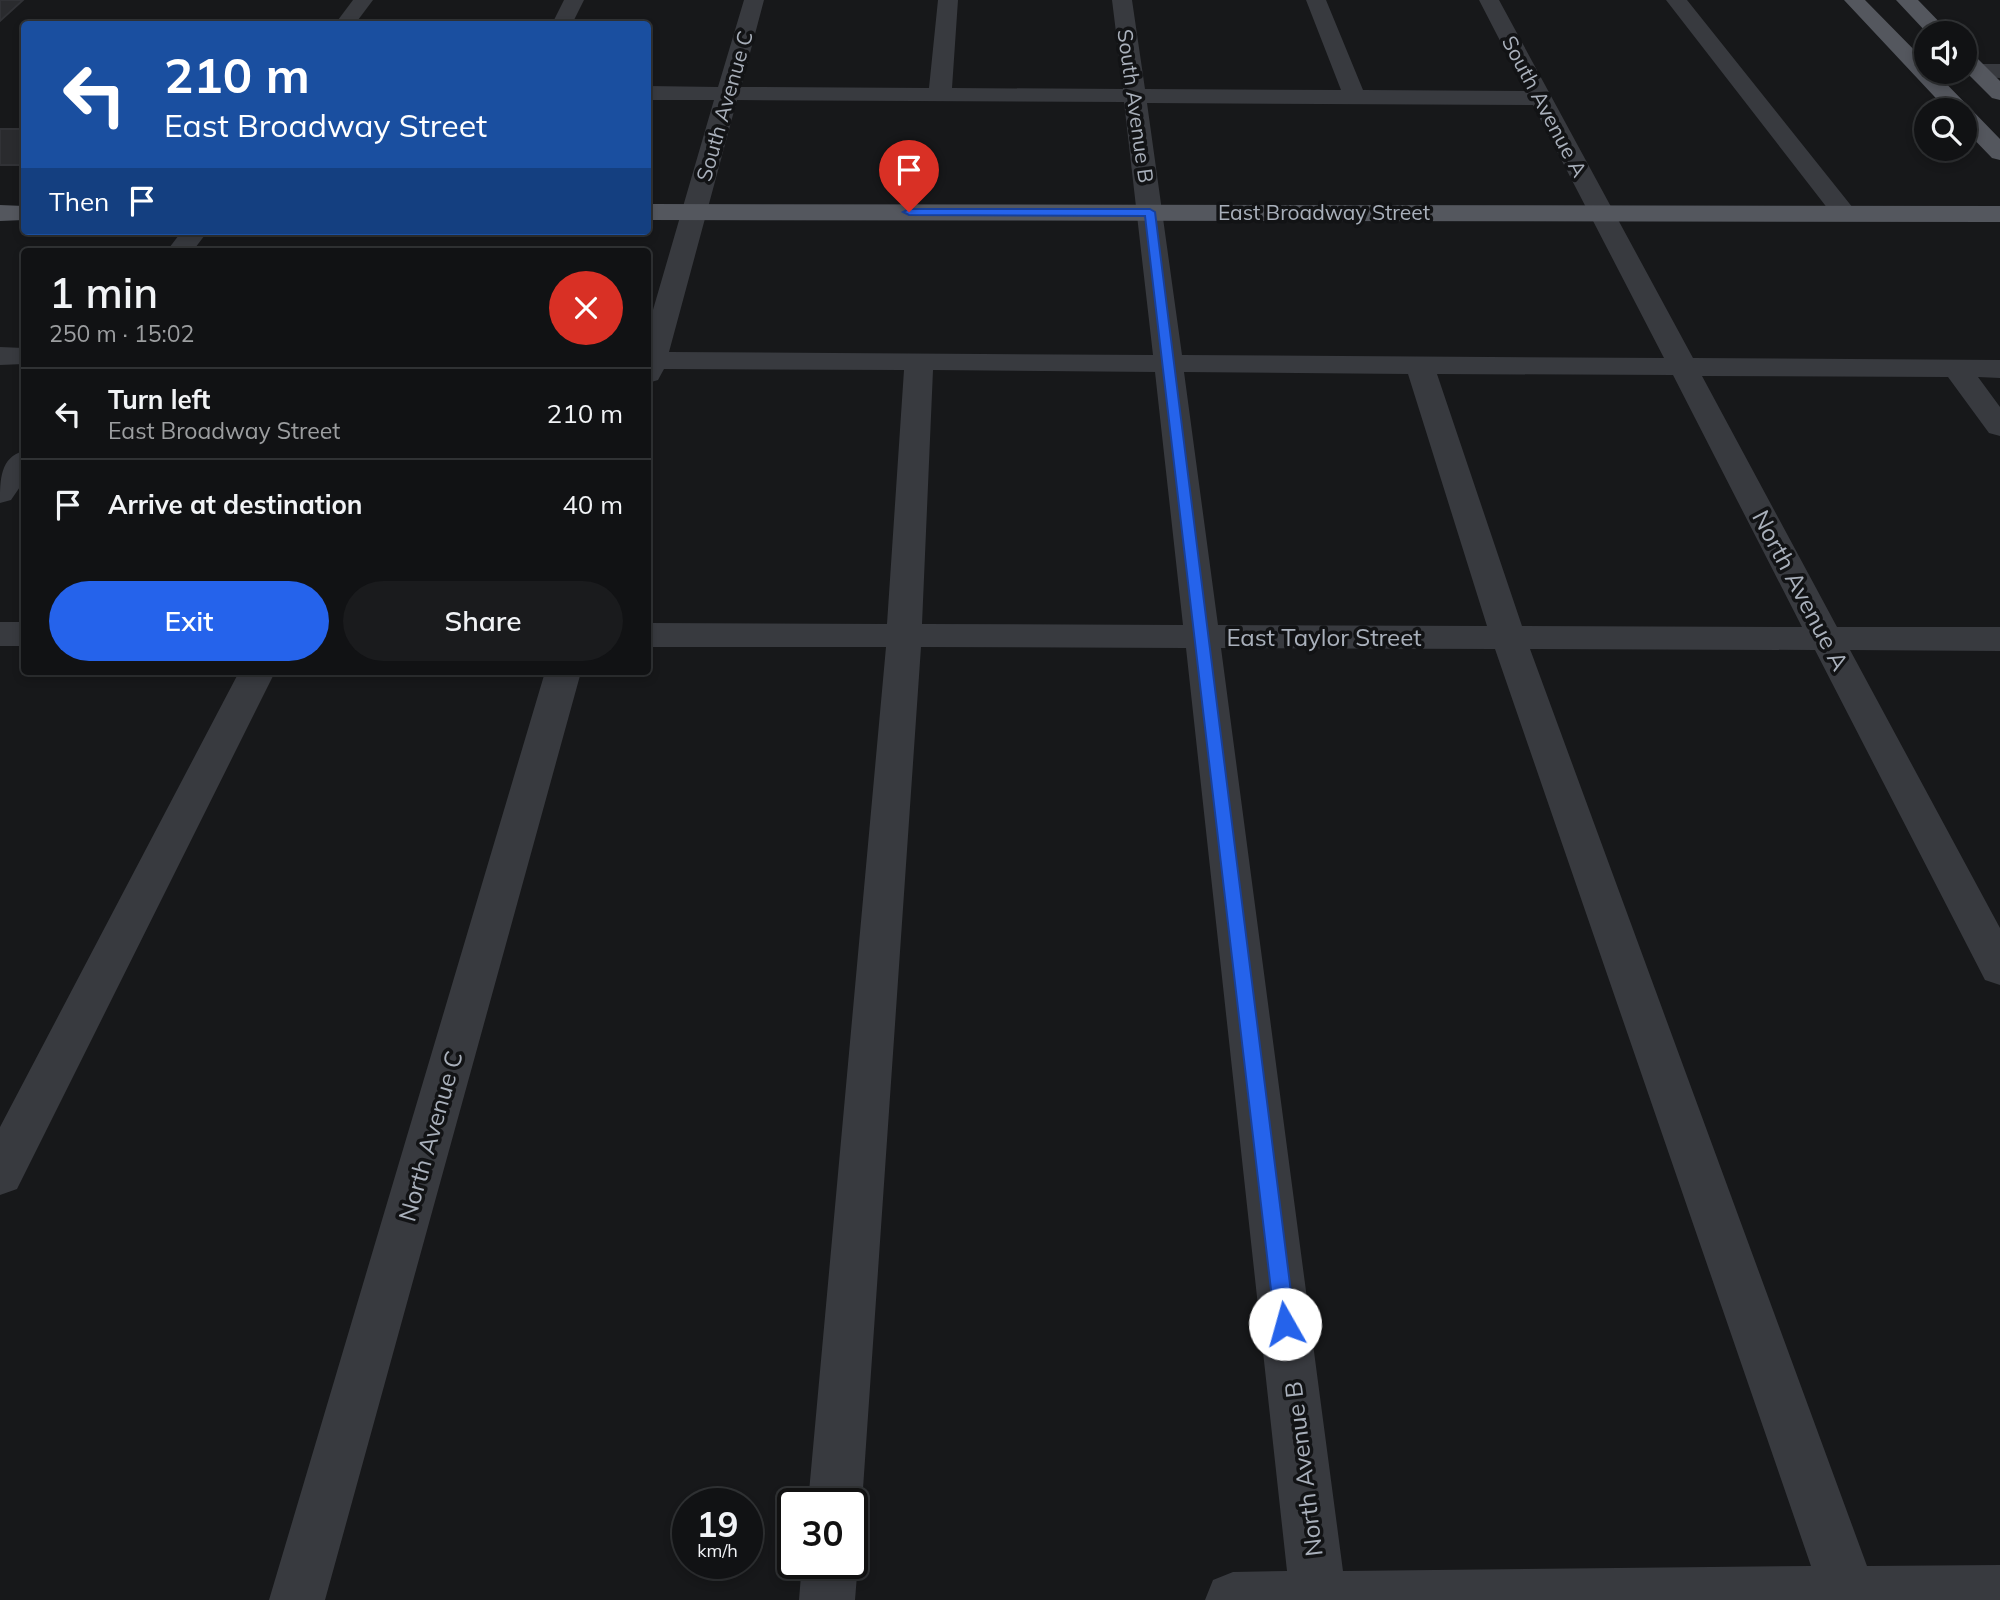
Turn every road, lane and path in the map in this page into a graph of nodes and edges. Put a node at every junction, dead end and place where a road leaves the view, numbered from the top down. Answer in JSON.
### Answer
{"nodes":[{"id":1,"x":363,"y":0,"type":"edge"},
{"id":2,"x":573,"y":0,"type":"edge"},
{"id":3,"x":754,"y":0,"type":"edge"},
{"id":4,"x":948,"y":0,"type":"edge"},
{"id":5,"x":1122,"y":0,"type":"edge"},
{"id":6,"x":1316,"y":0,"type":"edge"},
{"id":7,"x":1489,"y":0,"type":"edge"},
{"id":8,"x":1676,"y":0,"type":"edge"},
{"id":9,"x":1854,"y":0,"type":"edge"},
{"id":10,"x":1906,"y":0,"type":"edge"},
{"id":11,"x":347,"y":21,"type":"edge"},
{"id":12,"x":563,"y":21,"type":"edge"},
{"id":13,"x":1927,"y":21,"type":"edge"},
{"id":14,"x":1977,"y":66,"type":"edge"},
{"id":15,"x":1977,"y":71,"type":"edge"},
{"id":16,"x":2000,"y":71,"type":"edge"},
{"id":17,"x":651,"y":93,"type":"edge"},
{"id":18,"x":727,"y":93,"type":"junction"},
{"id":19,"x":2000,"y":93,"type":"edge"},
{"id":20,"x":940,"y":95,"type":"junction"},
{"id":21,"x":1135,"y":96,"type":"junction"},
{"id":22,"x":1354,"y":98,"type":"junction"},
{"id":23,"x":1540,"y":98,"type":"junction"},
{"id":24,"x":1948,"y":98,"type":"edge"},
{"id":25,"x":1977,"y":129,"type":"edge"},
{"id":26,"x":2000,"y":153,"type":"edge"},
{"id":27,"x":651,"y":212,"type":"edge"},
{"id":28,"x":694,"y":212,"type":"junction"},
{"id":29,"x":1150,"y":212,"type":"junction"},
{"id":30,"x":1600,"y":212,"type":"junction"},
{"id":31,"x":21,"y":213,"type":"edge"},
{"id":32,"x":1844,"y":213,"type":"junction"},
{"id":33,"x":0,"y":214,"type":"edge"},
{"id":34,"x":2000,"y":214,"type":"edge"},
{"id":35,"x":0,"y":356,"type":"edge"},
{"id":36,"x":21,"y":356,"type":"edge"},
{"id":37,"x":651,"y":358,"type":"edge"},
{"id":38,"x":919,"y":361,"type":"junction"},
{"id":39,"x":1168,"y":361,"type":"junction"},
{"id":40,"x":651,"y":365,"type":"edge"},
{"id":41,"x":1420,"y":366,"type":"junction"},
{"id":42,"x":1683,"y":367,"type":"junction"},
{"id":43,"x":1956,"y":368,"type":"junction"},
{"id":44,"x":2000,"y":369,"type":"edge"},
{"id":45,"x":2000,"y":427,"type":"edge"},
{"id":46,"x":21,"y":464,"type":"edge"},
{"id":47,"x":0,"y":493,"type":"edge"},
{"id":48,"x":0,"y":634,"type":"edge"},
{"id":49,"x":21,"y":634,"type":"edge"},
{"id":50,"x":651,"y":635,"type":"edge"},
{"id":51,"x":904,"y":636,"type":"junction"},
{"id":52,"x":1201,"y":637,"type":"junction"},
{"id":53,"x":1508,"y":637,"type":"junction"},
{"id":54,"x":1827,"y":638,"type":"junction"},
{"id":55,"x":2000,"y":639,"type":"edge"},
{"id":56,"x":255,"y":675,"type":"edge"},
{"id":57,"x":562,"y":675,"type":"edge"},
{"id":58,"x":2000,"y":968,"type":"edge"},
{"id":59,"x":0,"y":1174,"type":"edge"},
{"id":60,"x":836,"y":1488,"type":"edge"},
{"id":61,"x":829,"y":1579,"type":"edge"},
{"id":62,"x":2000,"y":1593,"type":"edge"},
{"id":63,"x":1850,"y":1597,"type":"edge"},
{"id":64,"x":297,"y":1600,"type":"edge"},
{"id":65,"x":827,"y":1600,"type":"edge"},
{"id":66,"x":1233,"y":1600,"type":"edge"},
{"id":67,"x":1319,"y":1600,"type":"edge"}],
"edges":[{"from":1,"to":11,"type":"street"},
{"from":2,"to":12,"type":"street"},
{"from":3,"to":18,"type":"street","name":"South Avenue C"},
{"from":4,"to":20,"type":"street"},
{"from":5,"to":21,"type":"street","name":"South Avenue B"},
{"from":6,"to":22,"type":"street"},
{"from":7,"to":23,"type":"street","name":"South Avenue A"},
{"from":8,"to":32,"type":"street"},
{"from":9,"to":24,"type":"main road"},
{"from":10,"to":13,"type":"main road"},
{"from":14,"to":16,"type":"street"},
{"from":15,"to":19,"type":"main road"},
{"from":17,"to":18,"type":"street"},
{"from":18,"to":20,"type":"street"},
{"from":18,"to":28,"type":"street","name":"South Avenue C"},
{"from":20,"to":21,"type":"street"},
{"from":21,"to":22,"type":"street"},
{"from":21,"to":29,"type":"street","name":"South Avenue B"},
{"from":22,"to":23,"type":"street"},
{"from":23,"to":30,"type":"street","name":"South Avenue A"},
{"from":25,"to":26,"type":"main road"},
{"from":27,"to":28,"type":"main road","name":"East Broadway Street"},
{"from":28,"to":29,"type":"main road","name":"East Broadway Street"},
{"from":28,"to":37,"type":"street"},
{"from":29,"to":30,"type":"main road","name":"East Broadway Street"},
{"from":29,"to":39,"type":"street","name":"North Avenue B"},
{"from":30,"to":32,"type":"main road","name":"East Broadway Street"},
{"from":30,"to":42,"type":"street","name":"North Avenue A"},
{"from":31,"to":33,"type":"main road"},
{"from":32,"to":34,"type":"main road","name":"East Broadway Street"},
{"from":35,"to":36,"type":"street"},
{"from":38,"to":39,"type":"street"},
{"from":38,"to":40,"type":"street"},
{"from":38,"to":51,"type":"street"},
{"from":39,"to":41,"type":"street"},
{"from":39,"to":52,"type":"street","name":"North Avenue B"},
{"from":41,"to":42,"type":"street"},
{"from":41,"to":53,"type":"street"},
{"from":42,"to":43,"type":"street"},
{"from":42,"to":54,"type":"street","name":"North Avenue A"},
{"from":43,"to":44,"type":"street"},
{"from":43,"to":45,"type":"street"},
{"from":46,"to":47,"type":"street"},
{"from":48,"to":49,"type":"street"},
{"from":50,"to":51,"type":"street","name":"East Taylor Street"},
{"from":51,"to":52,"type":"street","name":"East Taylor Street"},
{"from":51,"to":60,"type":"street"},
{"from":52,"to":53,"type":"street","name":"East Taylor Street"},
{"from":52,"to":67,"type":"street","name":"North Avenue B"},
{"from":53,"to":54,"type":"street","name":"East Taylor Street"},
{"from":53,"to":63,"type":"street"},
{"from":54,"to":55,"type":"street","name":"East Taylor Street"},
{"from":54,"to":58,"type":"street","name":"North Avenue A"},
{"from":56,"to":59,"type":"street"},
{"from":57,"to":64,"type":"street","name":"North Avenue C"},
{"from":61,"to":65,"type":"street"},
{"from":62,"to":63,"type":"street"},
{"from":63,"to":67,"type":"street"},
{"from":66,"to":67,"type":"street"}]}
